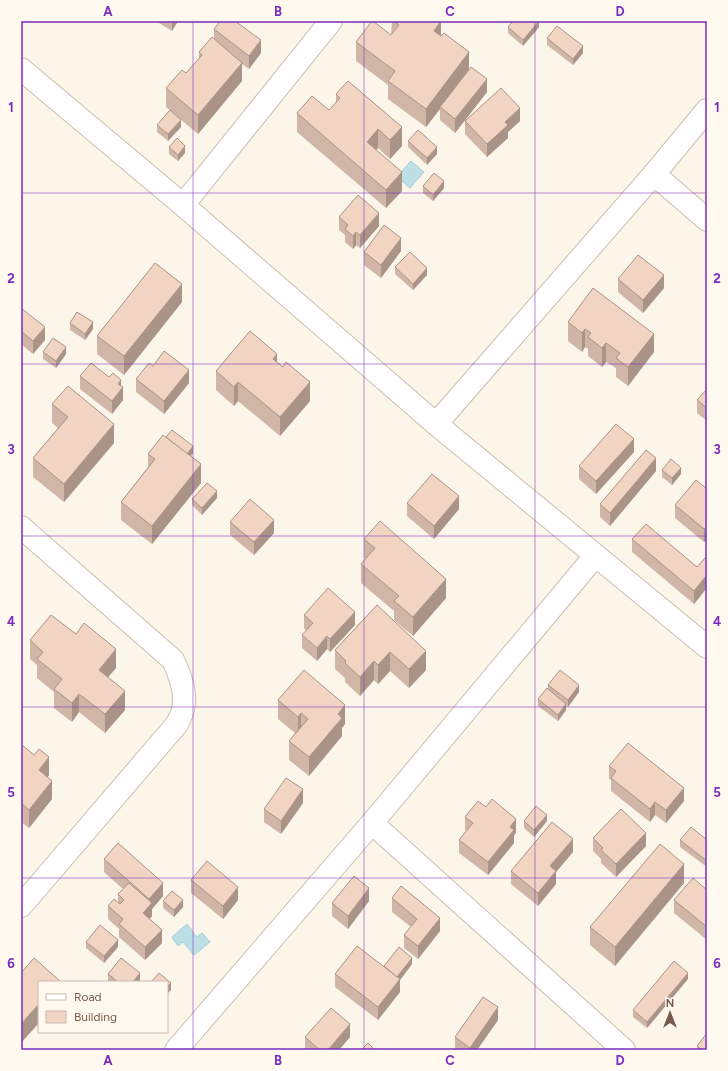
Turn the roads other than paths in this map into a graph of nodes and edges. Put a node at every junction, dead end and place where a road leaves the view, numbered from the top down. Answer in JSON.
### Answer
{"nodes":[{"id":1,"x":332,"y":21,"type":"edge"},
{"id":2,"x":21,"y":69,"type":"edge"},
{"id":3,"x":707,"y":110,"type":"edge"},
{"id":4,"x":654,"y":174,"type":"junction"},
{"id":5,"x":183,"y":205,"type":"junction"},
{"id":6,"x":707,"y":220,"type":"edge"},
{"id":7,"x":436,"y":424,"type":"junction"},
{"id":8,"x":21,"y":527,"type":"edge"},
{"id":9,"x":595,"y":556,"type":"junction"},
{"id":10,"x":703,"y":637,"type":"edge"},
{"id":11,"x":372,"y":823,"type":"junction"},
{"id":12,"x":21,"y":906,"type":"edge"},
{"id":13,"x":176,"y":1050,"type":"edge"},
{"id":14,"x":624,"y":1050,"type":"edge"}],
"edges":[{"from":1,"to":5,"type":"street"},
{"from":2,"to":5,"type":"street"},
{"from":3,"to":4,"type":"street"},
{"from":4,"to":6,"type":"street"},
{"from":4,"to":7,"type":"street"},
{"from":5,"to":7,"type":"street"},
{"from":7,"to":9,"type":"street"},
{"from":8,"to":12,"type":"street"},
{"from":9,"to":10,"type":"street"},
{"from":9,"to":11,"type":"street"},
{"from":11,"to":13,"type":"street"},
{"from":11,"to":14,"type":"street"}]}
